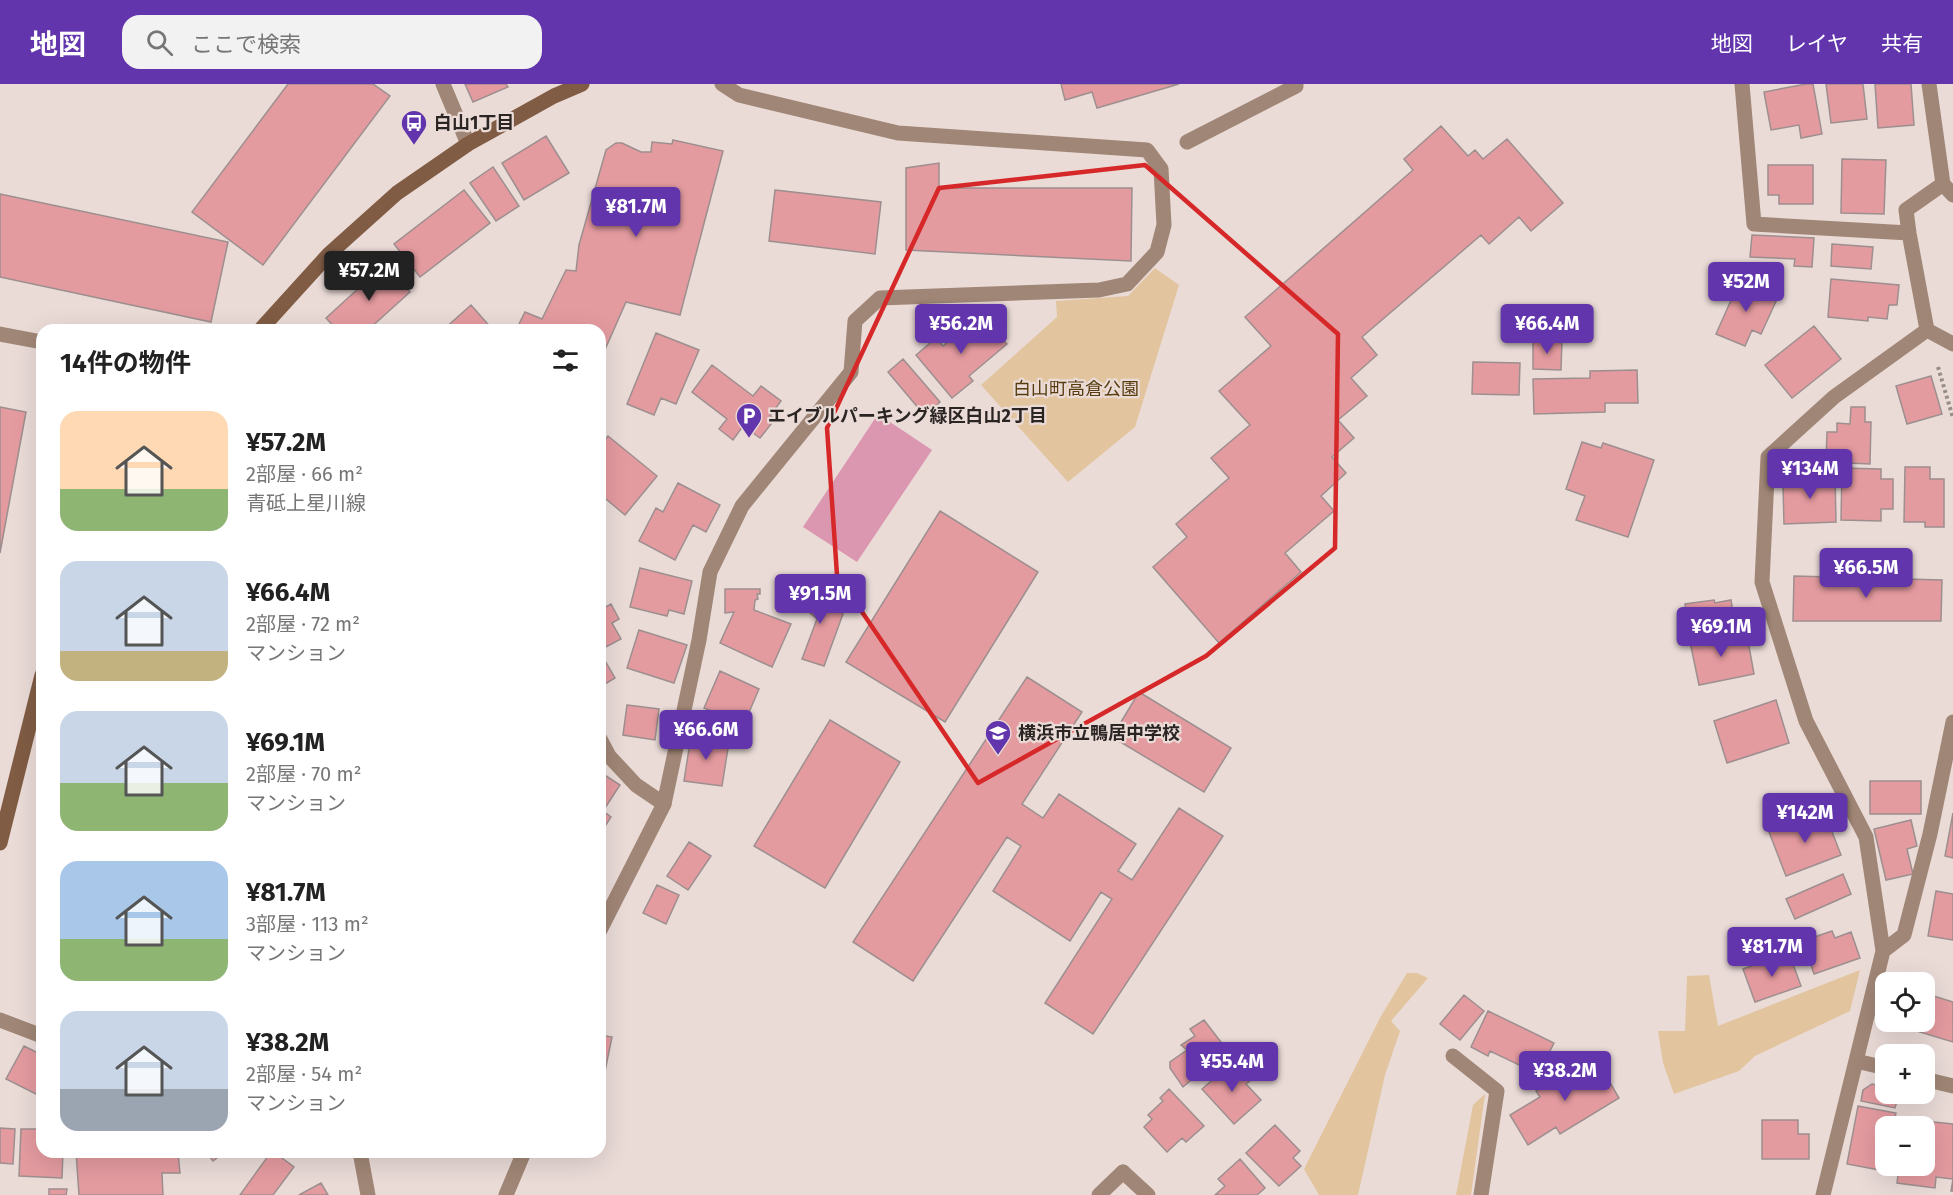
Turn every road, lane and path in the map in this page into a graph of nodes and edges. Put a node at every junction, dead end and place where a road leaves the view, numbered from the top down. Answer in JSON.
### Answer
{"nodes":[{"id":1,"x":443,"y":84,"type":"edge"},
{"id":2,"x":582,"y":84,"type":"edge"},
{"id":3,"x":722,"y":84,"type":"edge"},
{"id":4,"x":1296,"y":84,"type":"edge"},
{"id":5,"x":1742,"y":84,"type":"edge"},
{"id":6,"x":1929,"y":84,"type":"edge"},
{"id":7,"x":1187,"y":142,"type":"dead end"},
{"id":8,"x":468,"y":144,"type":"junction"},
{"id":9,"x":1948,"y":189,"type":"edge"},
{"id":10,"x":1909,"y":233,"type":"junction"},
{"id":11,"x":265,"y":324,"type":"edge"},
{"id":12,"x":1927,"y":330,"type":"junction"},
{"id":13,"x":0,"y":334,"type":"edge"},
{"id":14,"x":36,"y":341,"type":"edge"},
{"id":15,"x":1953,"y":344,"type":"edge"},
{"id":16,"x":1953,"y":418,"type":"edge"},
{"id":17,"x":36,"y":699,"type":"edge"},
{"id":18,"x":1953,"y":722,"type":"edge"},
{"id":19,"x":606,"y":750,"type":"edge"},
{"id":20,"x":664,"y":804,"type":"junction"},
{"id":21,"x":0,"y":843,"type":"edge"},
{"id":22,"x":606,"y":915,"type":"edge"},
{"id":23,"x":1883,"y":951,"type":"junction"},
{"id":24,"x":0,"y":1020,"type":"edge"},
{"id":25,"x":36,"y":1033,"type":"edge"},
{"id":26,"x":1453,"y":1056,"type":"dead end"},
{"id":27,"x":1856,"y":1060,"type":"junction"},
{"id":28,"x":1875,"y":1065,"type":"edge"},
{"id":29,"x":1935,"y":1081,"type":"edge"},
{"id":30,"x":1953,"y":1086,"type":"edge"},
{"id":31,"x":361,"y":1158,"type":"edge"},
{"id":32,"x":521,"y":1158,"type":"edge"},
{"id":33,"x":368,"y":1195,"type":"edge"},
{"id":34,"x":506,"y":1195,"type":"edge"},
{"id":35,"x":1099,"y":1195,"type":"edge"},
{"id":36,"x":1148,"y":1195,"type":"edge"},
{"id":37,"x":1481,"y":1195,"type":"edge"},
{"id":38,"x":1823,"y":1195,"type":"edge"}],
"edges":[{"from":1,"to":8,"type":"street"},
{"from":2,"to":8,"type":"main road"},
{"from":3,"to":20,"type":"street"},
{"from":4,"to":7,"type":"street"},
{"from":5,"to":10,"type":"street"},
{"from":6,"to":9,"type":"street"},
{"from":8,"to":11,"type":"main road"},
{"from":9,"to":10,"type":"street"},
{"from":10,"to":12,"type":"street"},
{"from":12,"to":15,"type":"street"},
{"from":12,"to":16,"type":"path"},
{"from":12,"to":23,"type":"street"},
{"from":13,"to":14,"type":"street"},
{"from":17,"to":21,"type":"main road"},
{"from":18,"to":23,"type":"street"},
{"from":19,"to":20,"type":"street"},
{"from":20,"to":22,"type":"street"},
{"from":23,"to":27,"type":"street"},
{"from":24,"to":25,"type":"street"},
{"from":26,"to":37,"type":"street"},
{"from":27,"to":28,"type":"street"},
{"from":27,"to":38,"type":"street"},
{"from":29,"to":30,"type":"street"},
{"from":31,"to":33,"type":"street"},
{"from":32,"to":34,"type":"street"},
{"from":35,"to":36,"type":"street"}]}
